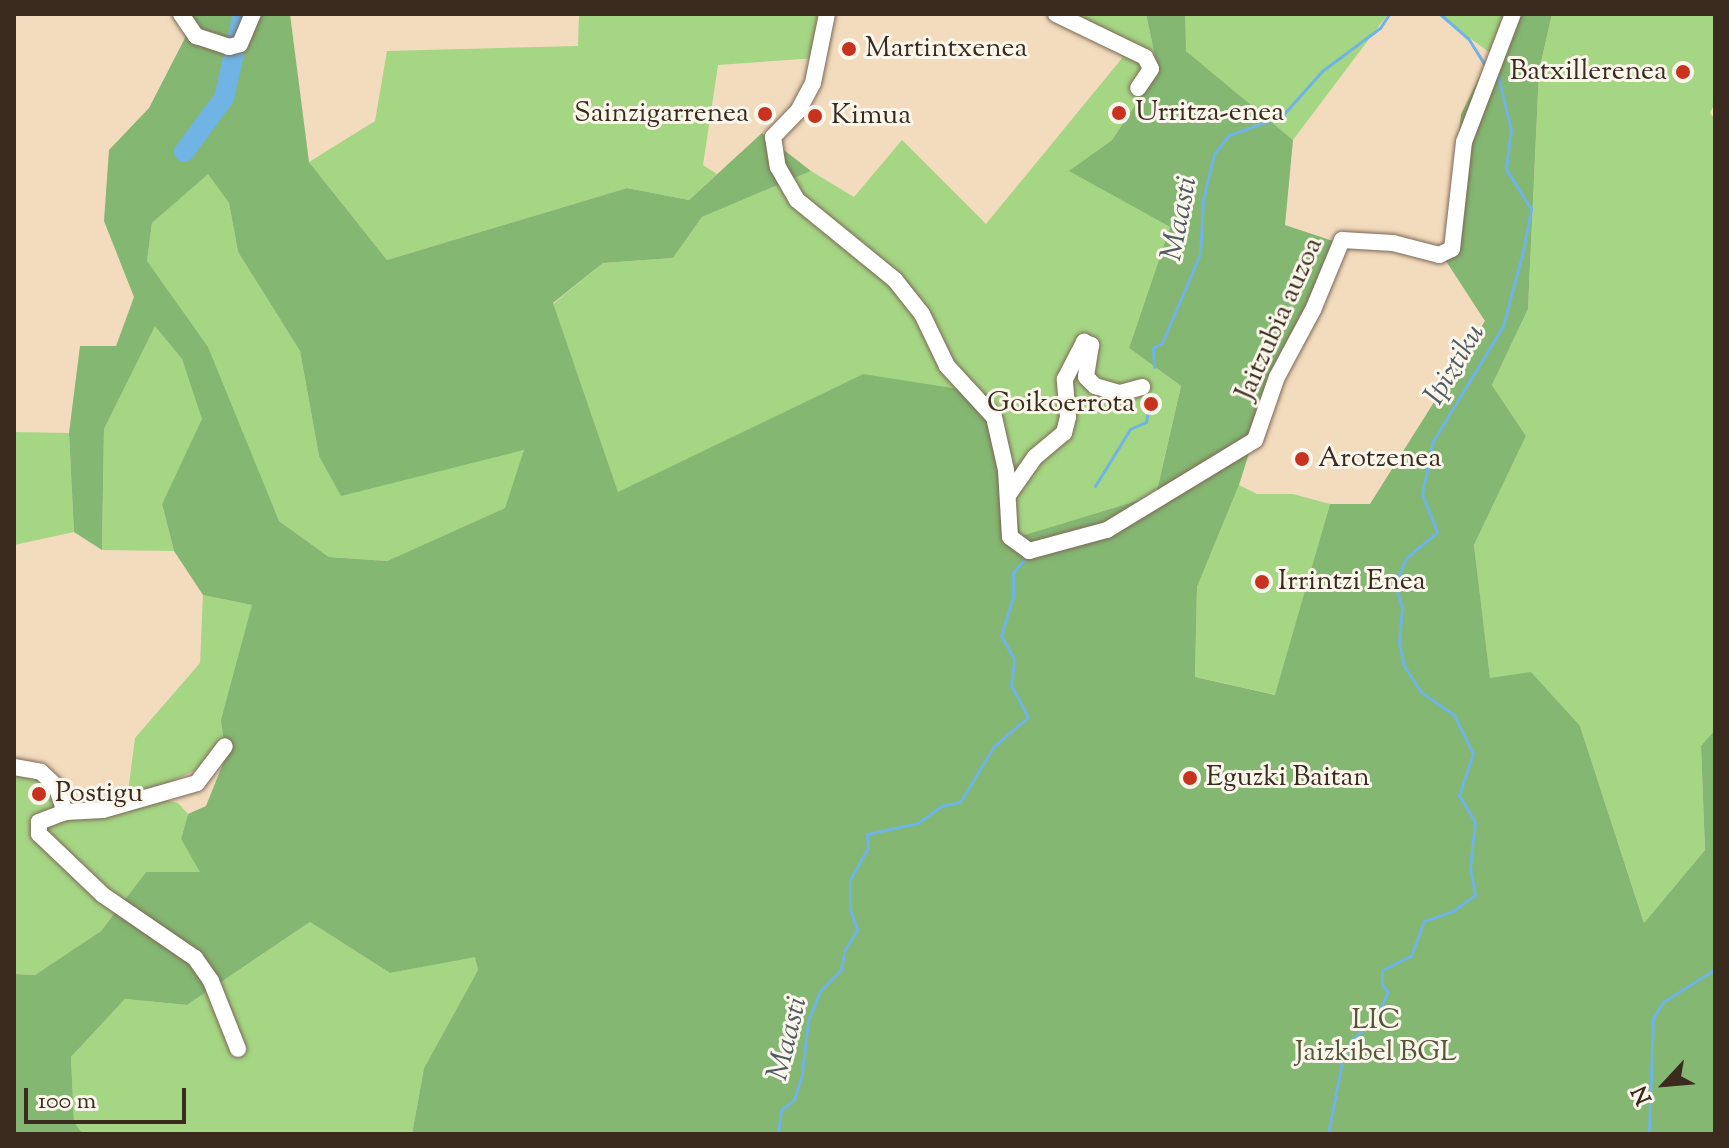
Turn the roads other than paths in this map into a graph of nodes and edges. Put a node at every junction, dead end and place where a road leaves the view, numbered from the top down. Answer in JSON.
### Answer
{"nodes":[{"id":1,"x":181,"y":14,"type":"edge"},
{"id":2,"x":253,"y":14,"type":"edge"},
{"id":3,"x":827,"y":14,"type":"edge"},
{"id":4,"x":1056,"y":14,"type":"edge"},
{"id":5,"x":1513,"y":14,"type":"edge"},
{"id":6,"x":1138,"y":88,"type":"dead end"},
{"id":7,"x":1142,"y":387,"type":"dead end"},
{"id":8,"x":1009,"y":494,"type":"junction"},
{"id":9,"x":225,"y":746,"type":"dead end"},
{"id":10,"x":14,"y":767,"type":"edge"},
{"id":11,"x":65,"y":812,"type":"junction"},
{"id":12,"x":238,"y":1049,"type":"dead end"}],
"edges":[{"from":1,"to":2,"type":"street"},
{"from":3,"to":8,"type":"street"},
{"from":4,"to":6,"type":"street"},
{"from":5,"to":8,"type":"street","name":"Jaitzubia auzoa"},
{"from":7,"to":8,"type":"street"},
{"from":9,"to":11,"type":"street"},
{"from":10,"to":11,"type":"street"},
{"from":11,"to":12,"type":"street"}]}
